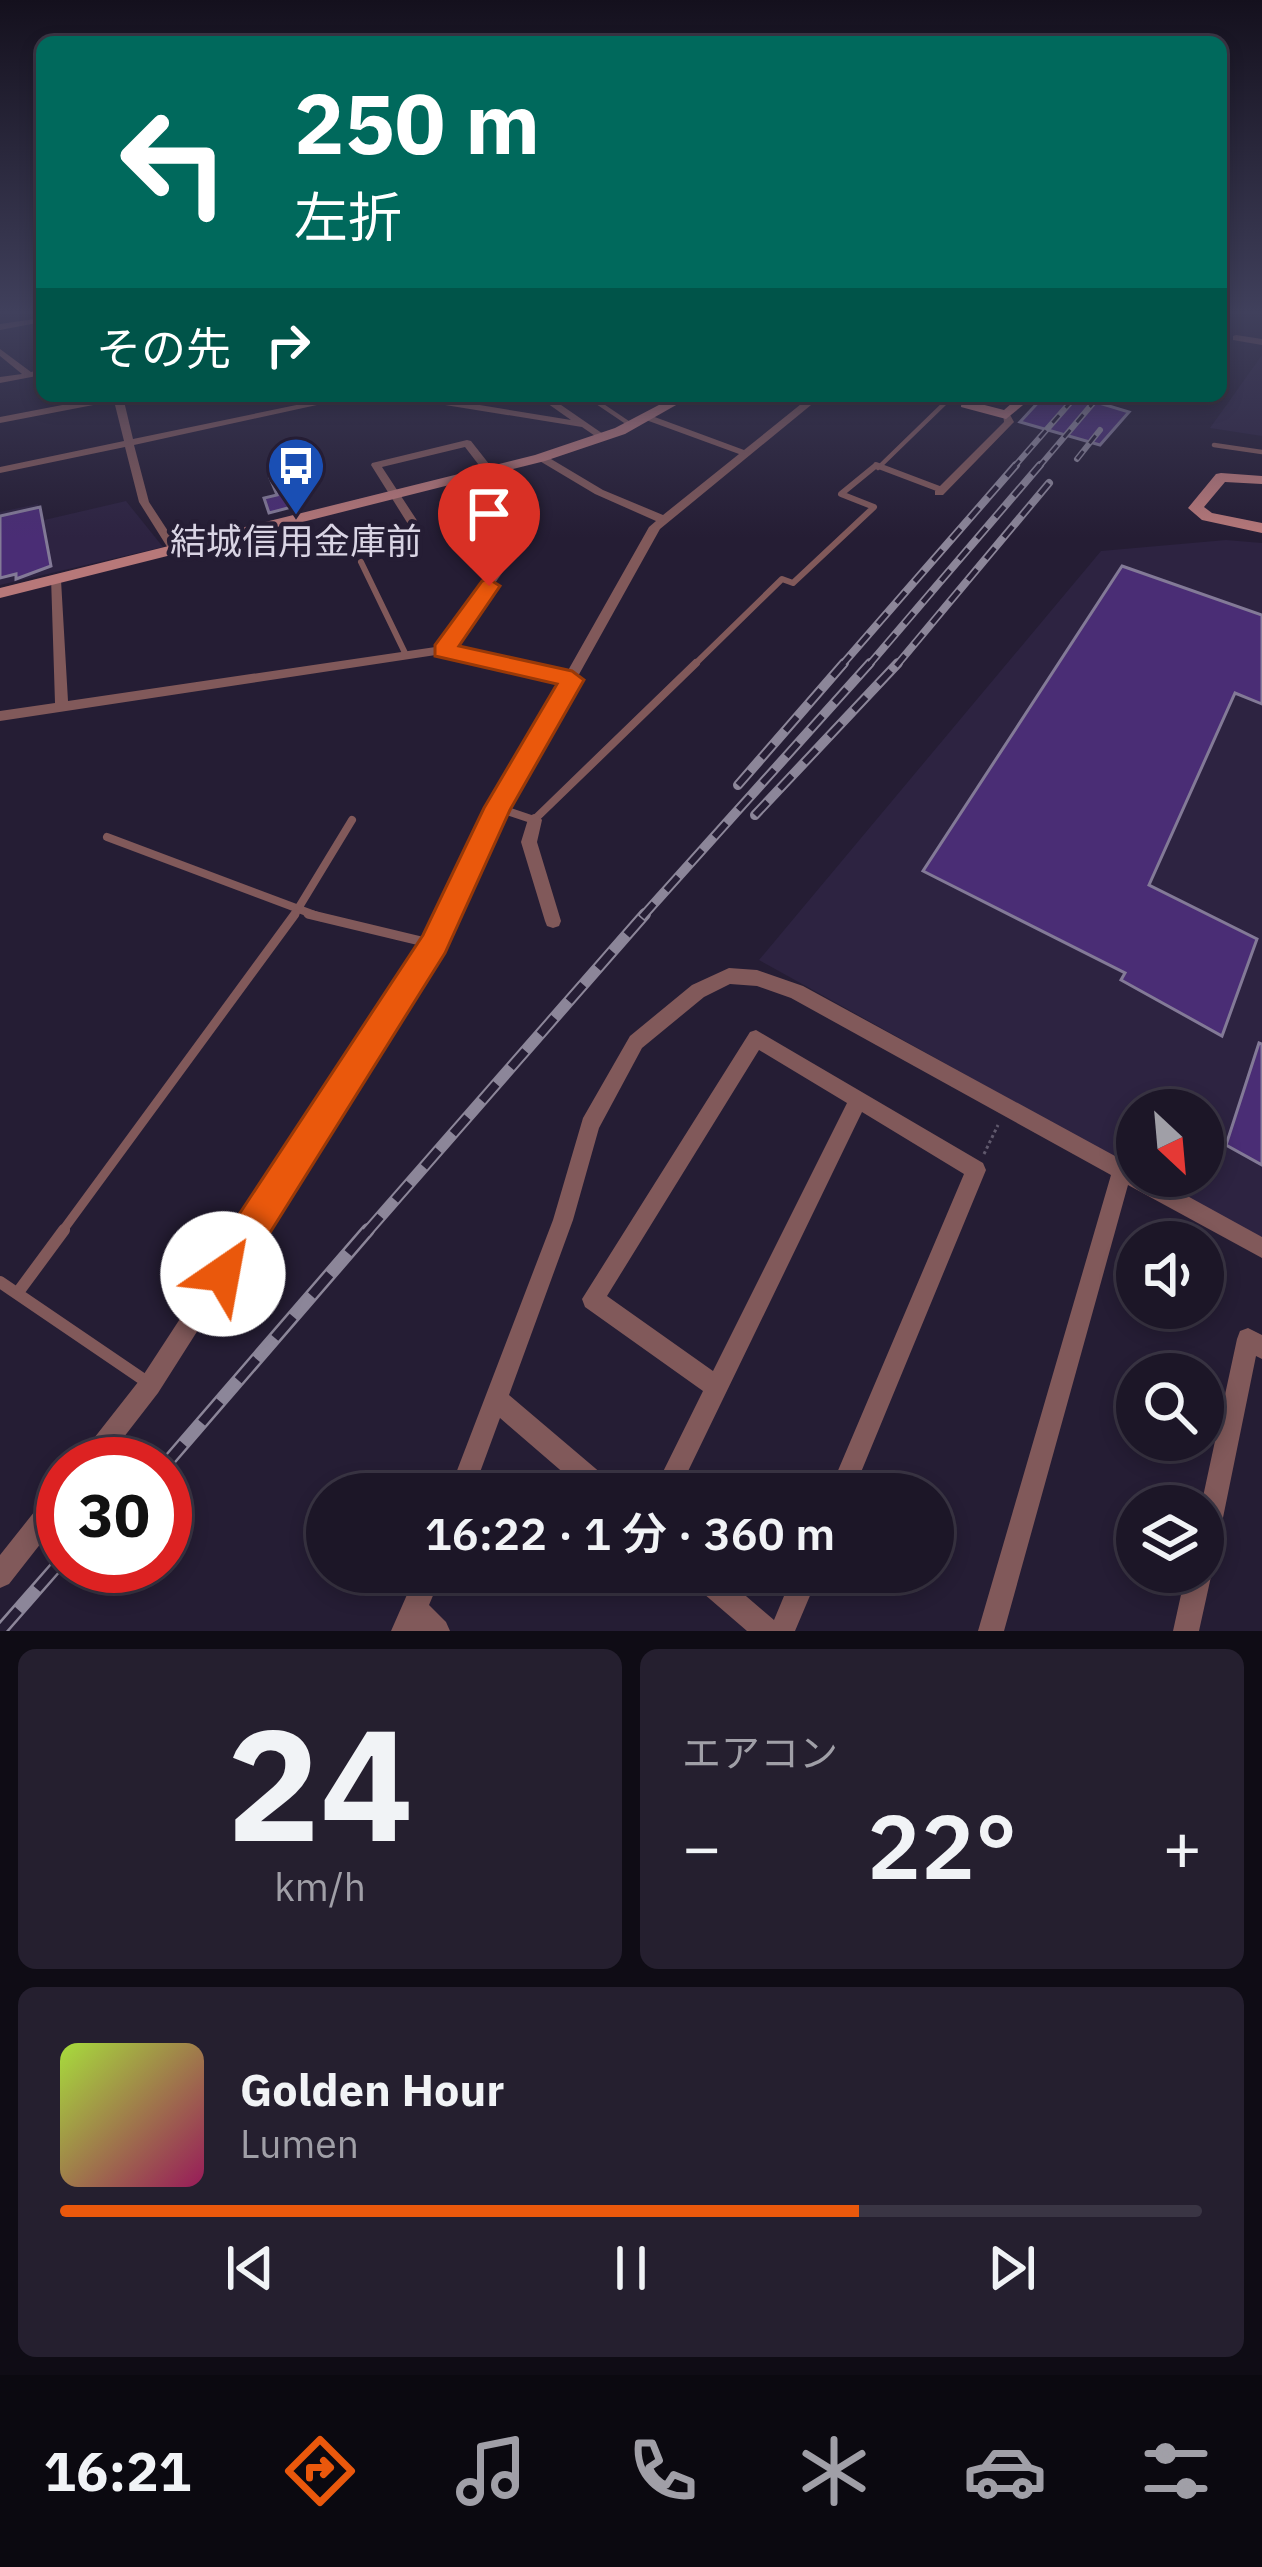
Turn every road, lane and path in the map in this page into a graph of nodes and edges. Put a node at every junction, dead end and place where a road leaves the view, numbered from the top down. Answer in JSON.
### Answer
{"nodes":[{"id":1,"x":88,"y":402,"type":"edge"},
{"id":2,"x":119,"y":402,"type":"edge"},
{"id":3,"x":324,"y":402,"type":"edge"},
{"id":4,"x":453,"y":402,"type":"edge"},
{"id":5,"x":551,"y":402,"type":"edge"},
{"id":6,"x":597,"y":402,"type":"edge"},
{"id":7,"x":676,"y":402,"type":"edge"},
{"id":8,"x":809,"y":402,"type":"edge"},
{"id":9,"x":945,"y":402,"type":"edge"},
{"id":10,"x":974,"y":402,"type":"edge"},
{"id":11,"x":1021,"y":402,"type":"edge"},
{"id":12,"x":1006,"y":415,"type":"junction"},
{"id":13,"x":649,"y":418,"type":"junction"},
{"id":14,"x":0,"y":420,"type":"edge"},
{"id":15,"x":585,"y":425,"type":"junction"},
{"id":16,"x":632,"y":426,"type":"junction"},
{"id":17,"x":604,"y":438,"type":"junction"},
{"id":18,"x":129,"y":443,"type":"junction"},
{"id":19,"x":1214,"y":445,"type":"dead end"},
{"id":20,"x":1262,"y":452,"type":"edge"},
{"id":21,"x":744,"y":453,"type":"junction"},
{"id":22,"x":542,"y":458,"type":"junction"},
{"id":23,"x":874,"y":467,"type":"junction"},
{"id":24,"x":0,"y":470,"type":"edge"},
{"id":25,"x":489,"y":471,"type":"junction"},
{"id":26,"x":1262,"y":480,"type":"edge"},
{"id":27,"x":940,"y":492,"type":"joint"},
{"id":28,"x":393,"y":496,"type":"junction"},
{"id":29,"x":662,"y":519,"type":"junction"},
{"id":30,"x":535,"y":521,"type":"dead end"},
{"id":31,"x":412,"y":522,"type":"dead end"},
{"id":32,"x":1262,"y":529,"type":"edge"},
{"id":33,"x":175,"y":551,"type":"junction"},
{"id":34,"x":362,"y":562,"type":"dead end"},
{"id":35,"x":55,"y":580,"type":"junction"},
{"id":36,"x":0,"y":593,"type":"edge"},
{"id":37,"x":444,"y":650,"type":"junction"},
{"id":38,"x":406,"y":656,"type":"junction"},
{"id":39,"x":572,"y":680,"type":"junction"},
{"id":40,"x":62,"y":705,"type":"junction"},
{"id":41,"x":0,"y":716,"type":"edge"},
{"id":42,"x":498,"y":808,"type":"junction"},
{"id":43,"x":352,"y":820,"type":"dead end"},
{"id":44,"x":534,"y":820,"type":"junction"},
{"id":45,"x":107,"y":837,"type":"dead end"},
{"id":46,"x":297,"y":911,"type":"junction"},
{"id":47,"x":553,"y":921,"type":"dead end"},
{"id":48,"x":434,"y":944,"type":"junction"},
{"id":49,"x":857,"y":1102,"type":"junction"},
{"id":50,"x":1006,"y":1107,"type":"junction"},
{"id":51,"x":1116,"y":1169,"type":"edge"},
{"id":52,"x":976,"y":1170,"type":"junction"},
{"id":53,"x":1116,"y":1193,"type":"edge"},
{"id":54,"x":1168,"y":1197,"type":"edge"},
{"id":55,"x":1262,"y":1248,"type":"edge"},
{"id":56,"x":0,"y":1282,"type":"edge"},
{"id":57,"x":19,"y":1291,"type":"junction"},
{"id":58,"x":1262,"y":1348,"type":"edge"},
{"id":59,"x":150,"y":1385,"type":"junction"},
{"id":60,"x":716,"y":1387,"type":"junction"},
{"id":61,"x":496,"y":1400,"type":"junction"},
{"id":62,"x":109,"y":1437,"type":"edge"},
{"id":63,"x":468,"y":1473,"type":"edge"},
{"id":64,"x":581,"y":1473,"type":"edge"},
{"id":65,"x":674,"y":1473,"type":"edge"},
{"id":66,"x":849,"y":1473,"type":"edge"},
{"id":67,"x":1217,"y":1485,"type":"edge"},
{"id":68,"x":36,"y":1530,"type":"edge"},
{"id":69,"x":0,"y":1576,"type":"edge"},
{"id":70,"x":421,"y":1593,"type":"edge"},
{"id":71,"x":722,"y":1593,"type":"edge"},
{"id":72,"x":798,"y":1593,"type":"edge"},
{"id":73,"x":1194,"y":1593,"type":"edge"},
{"id":74,"x":410,"y":1621,"type":"edge"},
{"id":75,"x":437,"y":1631,"type":"edge"},
{"id":76,"x":766,"y":1631,"type":"edge"},
{"id":77,"x":782,"y":1631,"type":"edge"},
{"id":78,"x":992,"y":1631,"type":"edge"},
{"id":79,"x":1186,"y":1631,"type":"edge"}],
"edges":[{"from":1,"to":14,"type":"street"},
{"from":2,"to":18,"type":"street"},
{"from":3,"to":18,"type":"street"},
{"from":4,"to":15,"type":"street"},
{"from":5,"to":15,"type":"street"},
{"from":6,"to":16,"type":"lane"},
{"from":7,"to":13,"type":"main road"},
{"from":8,"to":21,"type":"street"},
{"from":9,"to":23,"type":"lane"},
{"from":10,"to":12,"type":"main road"},
{"from":11,"to":12,"type":"main road"},
{"from":12,"to":27,"type":"street"},
{"from":13,"to":16,"type":"main road"},
{"from":13,"to":21,"type":"street"},
{"from":15,"to":17,"type":"street"},
{"from":16,"to":17,"type":"main road"},
{"from":17,"to":22,"type":"main road"},
{"from":18,"to":24,"type":"street"},
{"from":18,"to":33,"type":"street"},
{"from":19,"to":20,"type":"lane"},
{"from":21,"to":29,"type":"street"},
{"from":22,"to":25,"type":"main road"},
{"from":22,"to":29,"type":"street"},
{"from":23,"to":27,"type":"lane"},
{"from":23,"to":44,"type":"lane"},
{"from":25,"to":28,"type":"main road"},
{"from":25,"to":28,"type":"street"},
{"from":26,"to":32,"type":"main road"},
{"from":28,"to":31,"type":"street"},
{"from":28,"to":33,"type":"main road"},
{"from":29,"to":39,"type":"street"},
{"from":30,"to":37,"type":"lane"},
{"from":33,"to":35,"type":"main road"},
{"from":34,"to":38,"type":"lane"},
{"from":35,"to":36,"type":"main road"},
{"from":35,"to":40,"type":"street"},
{"from":37,"to":38,"type":"street"},
{"from":37,"to":39,"type":"street"},
{"from":38,"to":40,"type":"street"},
{"from":39,"to":42,"type":"street"},
{"from":40,"to":41,"type":"street"},
{"from":42,"to":44,"type":"lane"},
{"from":42,"to":48,"type":"street"},
{"from":43,"to":46,"type":"lane"},
{"from":44,"to":47,"type":"street"},
{"from":45,"to":46,"type":"lane"},
{"from":46,"to":48,"type":"lane"},
{"from":46,"to":57,"type":"lane"},
{"from":48,"to":59,"type":"street"},
{"from":49,"to":52,"type":"street"},
{"from":49,"to":60,"type":"street"},
{"from":49,"to":60,"type":"street"},
{"from":50,"to":51,"type":"street"},
{"from":50,"to":52,"type":"path"},
{"from":50,"to":61,"type":"street"},
{"from":52,"to":66,"type":"street"},
{"from":53,"to":78,"type":"street"},
{"from":54,"to":55,"type":"street"},
{"from":56,"to":57,"type":"lane"},
{"from":57,"to":59,"type":"lane"},
{"from":58,"to":67,"type":"street"},
{"from":59,"to":62,"type":"street"},
{"from":60,"to":65,"type":"street"},
{"from":61,"to":63,"type":"street"},
{"from":61,"to":64,"type":"street"},
{"from":68,"to":69,"type":"street"},
{"from":70,"to":74,"type":"street"},
{"from":71,"to":76,"type":"street"},
{"from":72,"to":77,"type":"street"},
{"from":73,"to":79,"type":"street"},
{"from":74,"to":75,"type":"street"}]}
